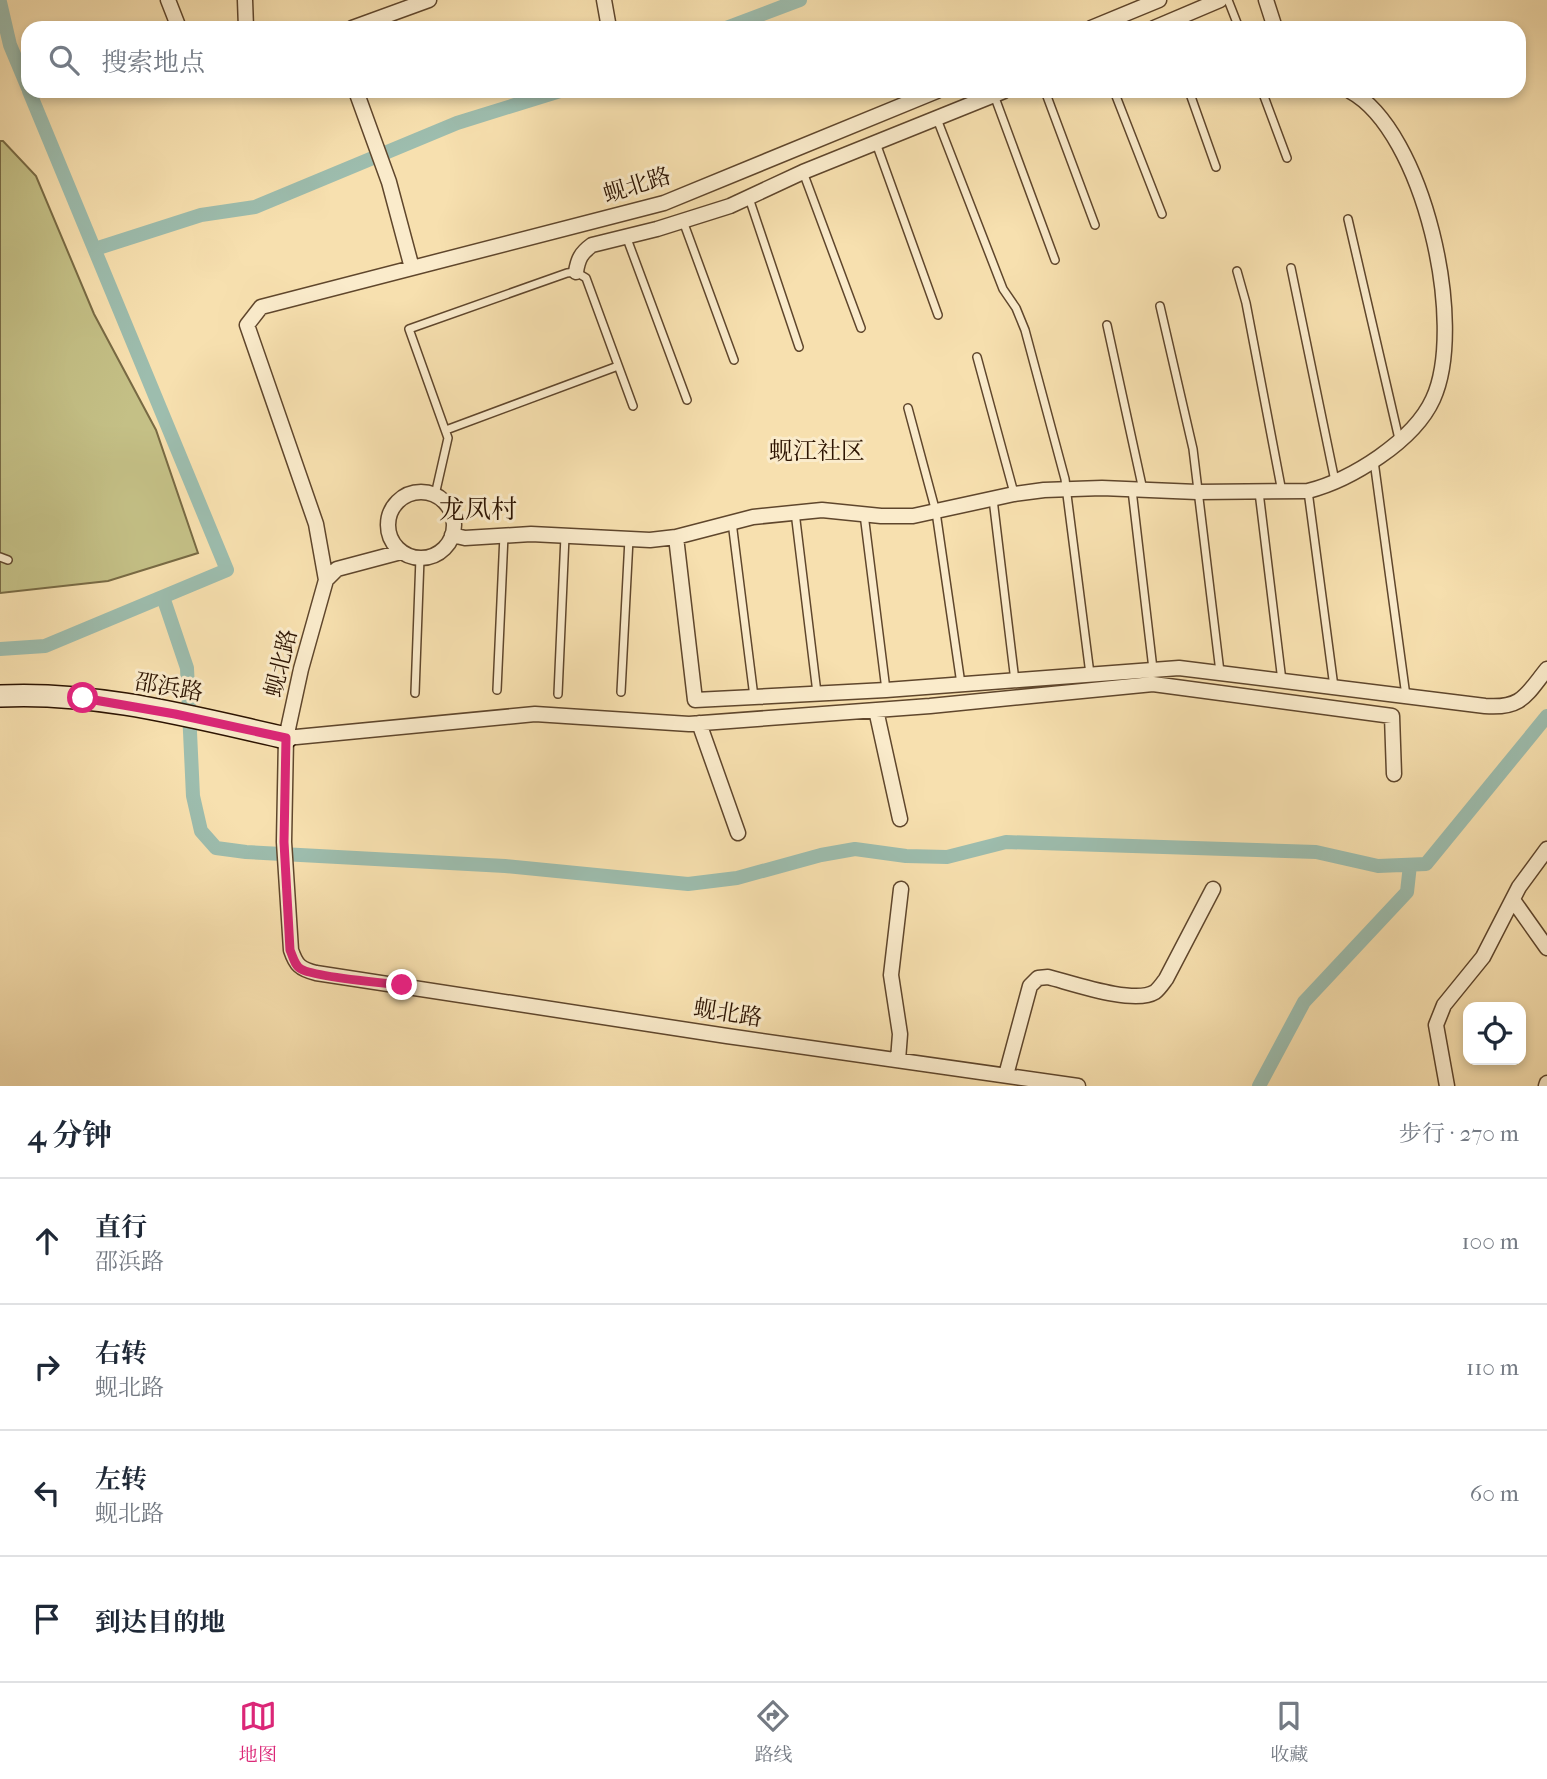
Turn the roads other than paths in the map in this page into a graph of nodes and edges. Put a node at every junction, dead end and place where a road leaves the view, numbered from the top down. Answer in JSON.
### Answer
{"nodes":[{"id":1,"x":169,"y":0,"type":"edge"},
{"id":2,"x":245,"y":0,"type":"edge"},
{"id":3,"x":429,"y":0,"type":"edge"},
{"id":4,"x":604,"y":0,"type":"edge"},
{"id":5,"x":1159,"y":0,"type":"edge"},
{"id":6,"x":1220,"y":0,"type":"edge"},
{"id":7,"x":1228,"y":0,"type":"edge"},
{"id":8,"x":1266,"y":0,"type":"edge"},
{"id":9,"x":176,"y":21,"type":"edge"},
{"id":10,"x":246,"y":21,"type":"edge"},
{"id":11,"x":371,"y":21,"type":"edge"},
{"id":12,"x":608,"y":21,"type":"edge"},
{"id":13,"x":1108,"y":21,"type":"edge"},
{"id":14,"x":1174,"y":21,"type":"edge"},
{"id":15,"x":1236,"y":21,"type":"edge"},
{"id":16,"x":1273,"y":21,"type":"edge"},
{"id":17,"x":358,"y":98,"type":"edge"},
{"id":18,"x":920,"y":98,"type":"edge"},
{"id":19,"x":987,"y":98,"type":"edge"},
{"id":20,"x":1001,"y":98,"type":"edge"},
{"id":21,"x":1048,"y":98,"type":"edge"},
{"id":22,"x":1117,"y":98,"type":"edge"},
{"id":23,"x":1191,"y":98,"type":"edge"},
{"id":24,"x":1265,"y":98,"type":"edge"},
{"id":25,"x":1359,"y":98,"type":"edge"},
{"id":26,"x":937,"y":119,"type":"junction"},
{"id":27,"x":876,"y":143,"type":"junction"},
{"id":28,"x":1287,"y":158,"type":"dead end"},
{"id":29,"x":1216,"y":167,"type":"dead end"},
{"id":30,"x":803,"y":172,"type":"junction"},
{"id":31,"x":749,"y":198,"type":"junction"},
{"id":32,"x":1161,"y":214,"type":"dead end"},
{"id":33,"x":1349,"y":219,"type":"dead end"},
{"id":34,"x":683,"y":221,"type":"junction"},
{"id":35,"x":1095,"y":225,"type":"dead end"},
{"id":36,"x":626,"y":236,"type":"junction"},
{"id":37,"x":1055,"y":260,"type":"dead end"},
{"id":38,"x":412,"y":268,"type":"junction"},
{"id":39,"x":1291,"y":268,"type":"dead end"},
{"id":40,"x":1237,"y":271,"type":"dead end"},
{"id":41,"x":576,"y":272,"type":"junction"},
{"id":42,"x":1160,"y":306,"type":"dead end"},
{"id":43,"x":937,"y":315,"type":"dead end"},
{"id":44,"x":1107,"y":326,"type":"dead end"},
{"id":45,"x":861,"y":328,"type":"dead end"},
{"id":46,"x":799,"y":347,"type":"dead end"},
{"id":47,"x":977,"y":357,"type":"dead end"},
{"id":48,"x":734,"y":360,"type":"dead end"},
{"id":49,"x":618,"y":366,"type":"junction"},
{"id":50,"x":687,"y":400,"type":"dead end"},
{"id":51,"x":633,"y":407,"type":"dead end"},
{"id":52,"x":908,"y":408,"type":"dead end"},
{"id":53,"x":446,"y":430,"type":"junction"},
{"id":54,"x":1399,"y":439,"type":"junction"},
{"id":55,"x":1374,"y":461,"type":"junction"},
{"id":56,"x":1335,"y":482,"type":"junction"},
{"id":57,"x":1067,"y":490,"type":"junction"},
{"id":58,"x":1137,"y":490,"type":"junction"},
{"id":59,"x":1308,"y":491,"type":"junction"},
{"id":60,"x":1198,"y":492,"type":"junction"},
{"id":61,"x":1259,"y":492,"type":"junction"},
{"id":62,"x":1282,"y":492,"type":"junction"},
{"id":63,"x":1014,"y":494,"type":"junction"},
{"id":64,"x":435,"y":495,"type":"junction"},
{"id":65,"x":993,"y":499,"type":"junction"},
{"id":66,"x":795,"y":512,"type":"junction"},
{"id":67,"x":936,"y":512,"type":"junction"},
{"id":68,"x":864,"y":513,"type":"junction"},
{"id":69,"x":732,"y":522,"type":"junction"},
{"id":70,"x":452,"y":535,"type":"junction"},
{"id":71,"x":504,"y":535,"type":"junction"},
{"id":72,"x":565,"y":536,"type":"junction"},
{"id":73,"x":676,"y":537,"type":"junction"},
{"id":74,"x":629,"y":540,"type":"junction"},
{"id":75,"x":401,"y":552,"type":"junction"},
{"id":76,"x":420,"y":558,"type":"junction"},
{"id":77,"x":326,"y":580,"type":"junction"},
{"id":78,"x":1153,"y":669,"type":"junction"},
{"id":79,"x":1547,"y":669,"type":"edge"},
{"id":80,"x":1220,"y":672,"type":"junction"},
{"id":81,"x":1090,"y":674,"type":"junction"},
{"id":82,"x":1015,"y":681,"type":"junction"},
{"id":83,"x":1282,"y":681,"type":"junction"},
{"id":84,"x":961,"y":685,"type":"junction"},
{"id":85,"x":1334,"y":687,"type":"junction"},
{"id":86,"x":497,"y":690,"type":"dead end"},
{"id":87,"x":886,"y":690,"type":"junction"},
{"id":88,"x":621,"y":692,"type":"dead end"},
{"id":89,"x":415,"y":693,"type":"dead end"},
{"id":90,"x":558,"y":694,"type":"dead end"},
{"id":91,"x":817,"y":694,"type":"junction"},
{"id":92,"x":0,"y":696,"type":"edge"},
{"id":93,"x":1406,"y":696,"type":"junction"},
{"id":94,"x":754,"y":697,"type":"junction"},
{"id":95,"x":876,"y":710,"type":"junction"},
{"id":96,"x":699,"y":723,"type":"junction"},
{"id":97,"x":286,"y":738,"type":"junction"},
{"id":98,"x":1394,"y":774,"type":"dead end"},
{"id":99,"x":900,"y":819,"type":"dead end"},
{"id":100,"x":738,"y":833,"type":"dead end"},
{"id":101,"x":1547,"y":849,"type":"edge"},
{"id":102,"x":901,"y":889,"type":"dead end"},
{"id":103,"x":1213,"y":889,"type":"dead end"},
{"id":104,"x":1513,"y":900,"type":"junction"},
{"id":105,"x":1547,"y":948,"type":"edge"},
{"id":106,"x":898,"y":1060,"type":"junction"},
{"id":107,"x":1006,"y":1075,"type":"junction"},
{"id":108,"x":1079,"y":1086,"type":"edge"},
{"id":109,"x":1447,"y":1086,"type":"edge"}],
"edges":[{"from":1,"to":9,"type":"street"},
{"from":2,"to":10,"type":"street"},
{"from":3,"to":11,"type":"street"},
{"from":4,"to":12,"type":"street"},
{"from":5,"to":13,"type":"street"},
{"from":6,"to":14,"type":"street"},
{"from":7,"to":15,"type":"lane"},
{"from":8,"to":16,"type":"street"},
{"from":17,"to":38,"type":"street"},
{"from":18,"to":38,"type":"street","name":"蚬北路"},
{"from":19,"to":26,"type":"street"},
{"from":20,"to":37,"type":"lane"},
{"from":21,"to":35,"type":"lane"},
{"from":22,"to":32,"type":"lane"},
{"from":23,"to":29,"type":"lane"},
{"from":24,"to":28,"type":"lane"},
{"from":25,"to":54,"type":"street"},
{"from":26,"to":27,"type":"street"},
{"from":26,"to":57,"type":"lane"},
{"from":27,"to":30,"type":"street"},
{"from":27,"to":43,"type":"lane"},
{"from":30,"to":31,"type":"street"},
{"from":30,"to":45,"type":"lane"},
{"from":31,"to":34,"type":"street"},
{"from":31,"to":46,"type":"lane"},
{"from":33,"to":54,"type":"lane"},
{"from":34,"to":36,"type":"street"},
{"from":34,"to":48,"type":"lane"},
{"from":36,"to":41,"type":"street"},
{"from":36,"to":50,"type":"lane"},
{"from":38,"to":77,"type":"street","name":"蚬北路"},
{"from":39,"to":56,"type":"lane"},
{"from":40,"to":62,"type":"lane"},
{"from":41,"to":49,"type":"lane"},
{"from":41,"to":53,"type":"lane"},
{"from":42,"to":60,"type":"lane"},
{"from":44,"to":58,"type":"lane"},
{"from":47,"to":63,"type":"lane"},
{"from":49,"to":51,"type":"lane"},
{"from":49,"to":53,"type":"lane"},
{"from":52,"to":67,"type":"lane"},
{"from":53,"to":64,"type":"lane"},
{"from":54,"to":55,"type":"street"},
{"from":55,"to":56,"type":"street"},
{"from":55,"to":93,"type":"lane"},
{"from":56,"to":59,"type":"street"},
{"from":57,"to":58,"type":"street"},
{"from":57,"to":63,"type":"street"},
{"from":57,"to":81,"type":"lane"},
{"from":58,"to":60,"type":"street"},
{"from":58,"to":78,"type":"lane"},
{"from":59,"to":62,"type":"street"},
{"from":59,"to":85,"type":"lane"},
{"from":60,"to":61,"type":"street"},
{"from":60,"to":80,"type":"lane"},
{"from":61,"to":62,"type":"street"},
{"from":61,"to":83,"type":"lane"},
{"from":63,"to":65,"type":"street"},
{"from":64,"to":70,"type":"street"},
{"from":64,"to":75,"type":"street"},
{"from":65,"to":67,"type":"street"},
{"from":65,"to":82,"type":"lane"},
{"from":66,"to":68,"type":"street"},
{"from":66,"to":69,"type":"street"},
{"from":66,"to":91,"type":"lane"},
{"from":67,"to":68,"type":"street"},
{"from":67,"to":84,"type":"lane"},
{"from":68,"to":87,"type":"lane"},
{"from":69,"to":73,"type":"street"},
{"from":69,"to":94,"type":"lane"},
{"from":70,"to":71,"type":"street"},
{"from":70,"to":76,"type":"street"},
{"from":71,"to":72,"type":"street"},
{"from":71,"to":86,"type":"lane"},
{"from":72,"to":74,"type":"street"},
{"from":72,"to":90,"type":"lane"},
{"from":73,"to":74,"type":"street"},
{"from":73,"to":94,"type":"street"},
{"from":74,"to":88,"type":"lane"},
{"from":75,"to":76,"type":"street"},
{"from":75,"to":77,"type":"street"},
{"from":76,"to":89,"type":"lane"},
{"from":77,"to":97,"type":"street","name":"蚬北路"},
{"from":78,"to":80,"type":"street"},
{"from":78,"to":81,"type":"street"},
{"from":79,"to":93,"type":"street"},
{"from":80,"to":83,"type":"street"},
{"from":81,"to":82,"type":"street"},
{"from":82,"to":84,"type":"street"},
{"from":83,"to":85,"type":"street"},
{"from":84,"to":87,"type":"street"},
{"from":85,"to":93,"type":"street"},
{"from":87,"to":91,"type":"street"},
{"from":91,"to":94,"type":"street"},
{"from":92,"to":97,"type":"street","name":"邵浜路"},
{"from":95,"to":96,"type":"street"},
{"from":95,"to":98,"type":"street"},
{"from":95,"to":99,"type":"street"},
{"from":96,"to":97,"type":"street"},
{"from":96,"to":100,"type":"street"},
{"from":97,"to":106,"type":"street","name":"蚬北路"},
{"from":101,"to":104,"type":"street"},
{"from":102,"to":106,"type":"street"},
{"from":103,"to":107,"type":"street"},
{"from":104,"to":105,"type":"street"},
{"from":104,"to":109,"type":"street"},
{"from":106,"to":107,"type":"street","name":"蚬北路"},
{"from":107,"to":108,"type":"street","name":"蚬北路"}]}
